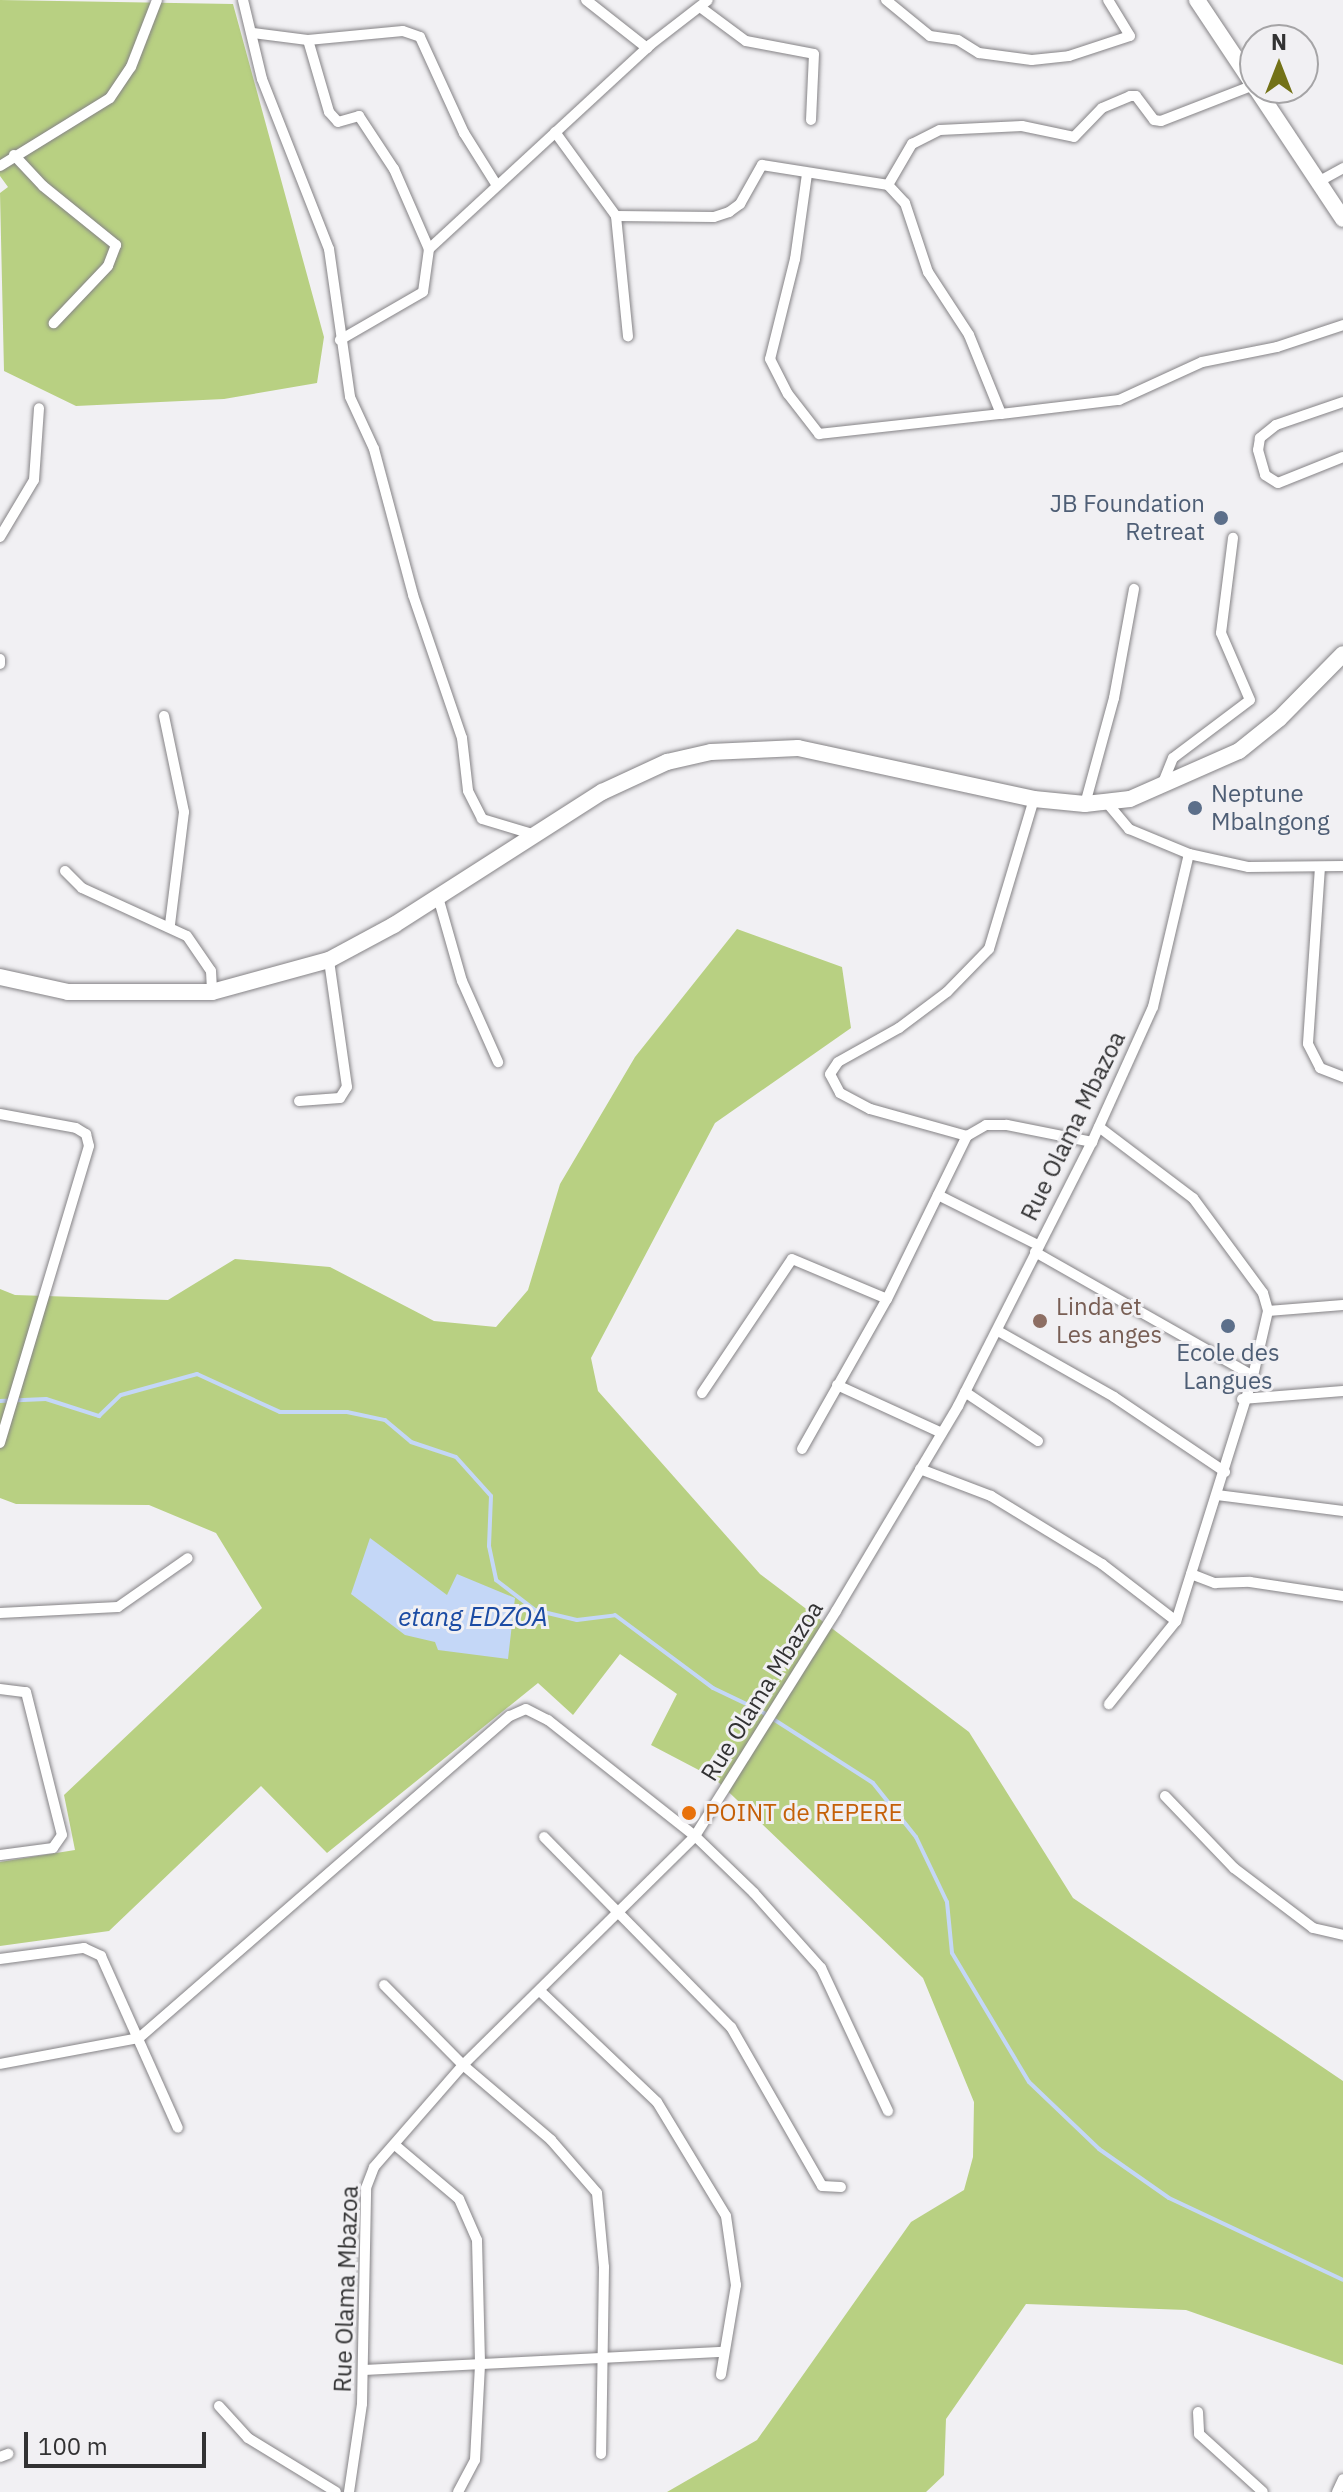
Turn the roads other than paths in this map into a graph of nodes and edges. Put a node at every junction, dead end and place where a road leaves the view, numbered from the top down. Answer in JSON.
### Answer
{"nodes":[{"id":1,"x":157,"y":0,"type":"edge"},
{"id":2,"x":243,"y":0,"type":"edge"},
{"id":3,"x":586,"y":0,"type":"edge"},
{"id":4,"x":886,"y":0,"type":"edge"},
{"id":5,"x":1108,"y":0,"type":"edge"},
{"id":6,"x":1197,"y":0,"type":"edge"},
{"id":7,"x":704,"y":3,"type":"edge"},
{"id":8,"x":253,"y":33,"type":"junction"},
{"id":9,"x":308,"y":40,"type":"junction"},
{"id":10,"x":647,"y":48,"type":"junction"},
{"id":11,"x":1239,"y":63,"type":"edge"},
{"id":12,"x":1239,"y":93,"type":"edge"},
{"id":13,"x":1266,"y":104,"type":"edge"},
{"id":14,"x":811,"y":120,"type":"dead end"},
{"id":15,"x":555,"y":132,"type":"junction"},
{"id":16,"x":14,"y":155,"type":"junction"},
{"id":17,"x":0,"y":166,"type":"edge"},
{"id":18,"x":1343,"y":168,"type":"edge"},
{"id":19,"x":807,"y":174,"type":"junction"},
{"id":20,"x":1318,"y":182,"type":"junction"},
{"id":21,"x":496,"y":184,"type":"junction"},
{"id":22,"x":888,"y":185,"type":"junction"},
{"id":23,"x":616,"y":216,"type":"junction"},
{"id":24,"x":1343,"y":219,"type":"edge"},
{"id":25,"x":429,"y":249,"type":"junction"},
{"id":26,"x":54,"y":323,"type":"dead end"},
{"id":27,"x":1343,"y":325,"type":"edge"},
{"id":28,"x":628,"y":336,"type":"dead end"},
{"id":29,"x":340,"y":340,"type":"junction"},
{"id":30,"x":1343,"y":402,"type":"edge"},
{"id":31,"x":39,"y":408,"type":"dead end"},
{"id":32,"x":1001,"y":414,"type":"junction"},
{"id":33,"x":1343,"y":457,"type":"edge"},
{"id":34,"x":0,"y":537,"type":"edge"},
{"id":35,"x":1233,"y":538,"type":"dead end"},
{"id":36,"x":1134,"y":589,"type":"dead end"},
{"id":37,"x":1343,"y":654,"type":"edge"},
{"id":38,"x":164,"y":716,"type":"dead end"},
{"id":39,"x":1161,"y":789,"type":"junction"},
{"id":40,"x":1034,"y":799,"type":"junction"},
{"id":41,"x":1085,"y":804,"type":"junction"},
{"id":42,"x":1108,"y":804,"type":"junction"},
{"id":43,"x":532,"y":834,"type":"junction"},
{"id":44,"x":1189,"y":854,"type":"junction"},
{"id":45,"x":1343,"y":866,"type":"edge"},
{"id":46,"x":1320,"y":867,"type":"junction"},
{"id":47,"x":65,"y":871,"type":"dead end"},
{"id":48,"x":438,"y":897,"type":"junction"},
{"id":49,"x":170,"y":925,"type":"junction"},
{"id":50,"x":329,"y":960,"type":"junction"},
{"id":51,"x":0,"y":977,"type":"edge"},
{"id":52,"x":212,"y":992,"type":"junction"},
{"id":53,"x":498,"y":1062,"type":"dead end"},
{"id":54,"x":1343,"y":1077,"type":"edge"},
{"id":55,"x":299,"y":1101,"type":"dead end"},
{"id":56,"x":0,"y":1114,"type":"edge"},
{"id":57,"x":1099,"y":1127,"type":"junction"},
{"id":58,"x":967,"y":1136,"type":"junction"},
{"id":59,"x":1092,"y":1142,"type":"junction"},
{"id":60,"x":938,"y":1195,"type":"junction"},
{"id":61,"x":1037,"y":1248,"type":"junction"},
{"id":62,"x":887,"y":1299,"type":"junction"},
{"id":63,"x":1343,"y":1305,"type":"edge"},
{"id":64,"x":1268,"y":1311,"type":"junction"},
{"id":65,"x":998,"y":1331,"type":"junction"},
{"id":66,"x":1253,"y":1376,"type":"junction"},
{"id":67,"x":837,"y":1385,"type":"junction"},
{"id":68,"x":1343,"y":1391,"type":"edge"},
{"id":69,"x":965,"y":1392,"type":"junction"},
{"id":70,"x":702,"y":1393,"type":"dead end"},
{"id":71,"x":1242,"y":1399,"type":"junction"},
{"id":72,"x":942,"y":1433,"type":"junction"},
{"id":73,"x":1038,"y":1441,"type":"dead end"},
{"id":74,"x":0,"y":1443,"type":"edge"},
{"id":75,"x":802,"y":1449,"type":"dead end"},
{"id":76,"x":920,"y":1469,"type":"junction"},
{"id":77,"x":1225,"y":1472,"type":"junction"},
{"id":78,"x":1217,"y":1495,"type":"junction"},
{"id":79,"x":1343,"y":1511,"type":"edge"},
{"id":80,"x":188,"y":1558,"type":"dead end"},
{"id":81,"x":1191,"y":1574,"type":"junction"},
{"id":82,"x":1343,"y":1596,"type":"edge"},
{"id":83,"x":0,"y":1613,"type":"edge"},
{"id":84,"x":1176,"y":1621,"type":"junction"},
{"id":85,"x":0,"y":1689,"type":"edge"},
{"id":86,"x":1109,"y":1704,"type":"dead end"},
{"id":87,"x":1165,"y":1796,"type":"dead end"},
{"id":88,"x":695,"y":1836,"type":"junction"},
{"id":89,"x":544,"y":1837,"type":"dead end"},
{"id":90,"x":0,"y":1855,"type":"edge"},
{"id":91,"x":617,"y":1916,"type":"junction"},
{"id":92,"x":1343,"y":1935,"type":"edge"},
{"id":93,"x":0,"y":1959,"type":"edge"},
{"id":94,"x":384,"y":1985,"type":"dead end"},
{"id":95,"x":540,"y":1991,"type":"junction"},
{"id":96,"x":139,"y":2038,"type":"junction"},
{"id":97,"x":0,"y":2064,"type":"edge"},
{"id":98,"x":463,"y":2065,"type":"junction"},
{"id":99,"x":888,"y":2111,"type":"dead end"},
{"id":100,"x":178,"y":2128,"type":"dead end"},
{"id":101,"x":395,"y":2145,"type":"junction"},
{"id":102,"x":841,"y":2187,"type":"dead end"},
{"id":103,"x":724,"y":2352,"type":"junction"},
{"id":104,"x":602,"y":2357,"type":"junction"},
{"id":105,"x":480,"y":2365,"type":"junction"},
{"id":106,"x":364,"y":2370,"type":"junction"},
{"id":107,"x":721,"y":2375,"type":"dead end"},
{"id":108,"x":219,"y":2406,"type":"dead end"},
{"id":109,"x":1198,"y":2412,"type":"dead end"},
{"id":110,"x":601,"y":2454,"type":"dead end"},
{"id":111,"x":1343,"y":2479,"type":"edge"},
{"id":112,"x":336,"y":2492,"type":"edge"},
{"id":113,"x":349,"y":2492,"type":"edge"},
{"id":114,"x":458,"y":2492,"type":"edge"},
{"id":115,"x":1263,"y":2492,"type":"edge"},
{"id":116,"x":1337,"y":2492,"type":"edge"}],
"edges":[{"from":1,"to":16,"type":"street"},
{"from":2,"to":8,"type":"street"},
{"from":3,"to":10,"type":"street"},
{"from":4,"to":5,"type":"street"},
{"from":6,"to":11,"type":"main road"},
{"from":7,"to":10,"type":"street"},
{"from":7,"to":14,"type":"street"},
{"from":8,"to":9,"type":"street"},
{"from":8,"to":29,"type":"street"},
{"from":9,"to":21,"type":"street"},
{"from":9,"to":25,"type":"street"},
{"from":10,"to":15,"type":"street"},
{"from":12,"to":22,"type":"street"},
{"from":13,"to":20,"type":"main road"},
{"from":15,"to":21,"type":"street"},
{"from":15,"to":23,"type":"street"},
{"from":16,"to":17,"type":"street"},
{"from":16,"to":26,"type":"street"},
{"from":18,"to":20,"type":"street"},
{"from":19,"to":22,"type":"street"},
{"from":19,"to":23,"type":"street"},
{"from":19,"to":32,"type":"street"},
{"from":20,"to":24,"type":"main road"},
{"from":21,"to":25,"type":"street"},
{"from":22,"to":32,"type":"street"},
{"from":23,"to":28,"type":"street"},
{"from":25,"to":29,"type":"street"},
{"from":27,"to":32,"type":"street"},
{"from":29,"to":43,"type":"street"},
{"from":30,"to":33,"type":"street"},
{"from":31,"to":34,"type":"street"},
{"from":35,"to":39,"type":"street"},
{"from":36,"to":41,"type":"street"},
{"from":37,"to":39,"type":"main road"},
{"from":38,"to":49,"type":"street"},
{"from":39,"to":42,"type":"main road"},
{"from":40,"to":41,"type":"main road"},
{"from":40,"to":43,"type":"main road"},
{"from":40,"to":58,"type":"street"},
{"from":41,"to":42,"type":"main road"},
{"from":42,"to":44,"type":"street"},
{"from":43,"to":48,"type":"main road"},
{"from":44,"to":46,"type":"street"},
{"from":44,"to":57,"type":"street","name":"Rue Olama Mbazoa"},
{"from":45,"to":46,"type":"street"},
{"from":46,"to":54,"type":"street"},
{"from":47,"to":49,"type":"street"},
{"from":48,"to":50,"type":"main road"},
{"from":48,"to":53,"type":"street"},
{"from":49,"to":52,"type":"street"},
{"from":50,"to":52,"type":"main road"},
{"from":50,"to":55,"type":"street"},
{"from":51,"to":52,"type":"main road"},
{"from":56,"to":74,"type":"street"},
{"from":57,"to":59,"type":"street","name":"Rue Olama Mbazoa"},
{"from":57,"to":64,"type":"street"},
{"from":58,"to":59,"type":"street"},
{"from":58,"to":60,"type":"street"},
{"from":59,"to":61,"type":"street","name":"Rue Olama Mbazoa"},
{"from":60,"to":61,"type":"street"},
{"from":60,"to":62,"type":"street"},
{"from":61,"to":65,"type":"street","name":"Rue Olama Mbazoa"},
{"from":61,"to":66,"type":"street"},
{"from":62,"to":67,"type":"street"},
{"from":62,"to":70,"type":"street"},
{"from":63,"to":64,"type":"street"},
{"from":64,"to":66,"type":"street"},
{"from":65,"to":69,"type":"street","name":"Rue Olama Mbazoa"},
{"from":65,"to":77,"type":"street"},
{"from":66,"to":71,"type":"street"},
{"from":67,"to":72,"type":"street"},
{"from":67,"to":75,"type":"street"},
{"from":68,"to":71,"type":"street"},
{"from":69,"to":72,"type":"street","name":"Rue Olama Mbazoa"},
{"from":69,"to":73,"type":"street"},
{"from":71,"to":77,"type":"street"},
{"from":72,"to":76,"type":"street","name":"Rue Olama Mbazoa"},
{"from":76,"to":84,"type":"street"},
{"from":76,"to":88,"type":"street","name":"Rue Olama Mbazoa"},
{"from":77,"to":78,"type":"street"},
{"from":78,"to":79,"type":"street"},
{"from":78,"to":81,"type":"street"},
{"from":80,"to":83,"type":"street"},
{"from":81,"to":82,"type":"street"},
{"from":81,"to":84,"type":"street"},
{"from":84,"to":86,"type":"street"},
{"from":85,"to":90,"type":"street"},
{"from":87,"to":92,"type":"street"},
{"from":88,"to":91,"type":"street","name":"Rue Olama Mbazoa"},
{"from":88,"to":96,"type":"street"},
{"from":88,"to":99,"type":"street"},
{"from":89,"to":91,"type":"street"},
{"from":91,"to":95,"type":"street","name":"Rue Olama Mbazoa"},
{"from":91,"to":102,"type":"street"},
{"from":93,"to":96,"type":"street"},
{"from":94,"to":98,"type":"street"},
{"from":95,"to":98,"type":"street","name":"Rue Olama Mbazoa"},
{"from":95,"to":103,"type":"street"},
{"from":96,"to":97,"type":"street"},
{"from":96,"to":100,"type":"street"},
{"from":98,"to":101,"type":"street","name":"Rue Olama Mbazoa"},
{"from":98,"to":104,"type":"street"},
{"from":101,"to":105,"type":"street"},
{"from":101,"to":106,"type":"street","name":"Rue Olama Mbazoa"},
{"from":103,"to":104,"type":"street"},
{"from":103,"to":107,"type":"street"},
{"from":104,"to":105,"type":"street"},
{"from":104,"to":110,"type":"street"},
{"from":105,"to":106,"type":"street"},
{"from":105,"to":114,"type":"street"},
{"from":106,"to":113,"type":"street","name":"Rue Olama Mbazoa"},
{"from":108,"to":112,"type":"street"},
{"from":109,"to":115,"type":"street"},
{"from":111,"to":116,"type":"street"}]}
